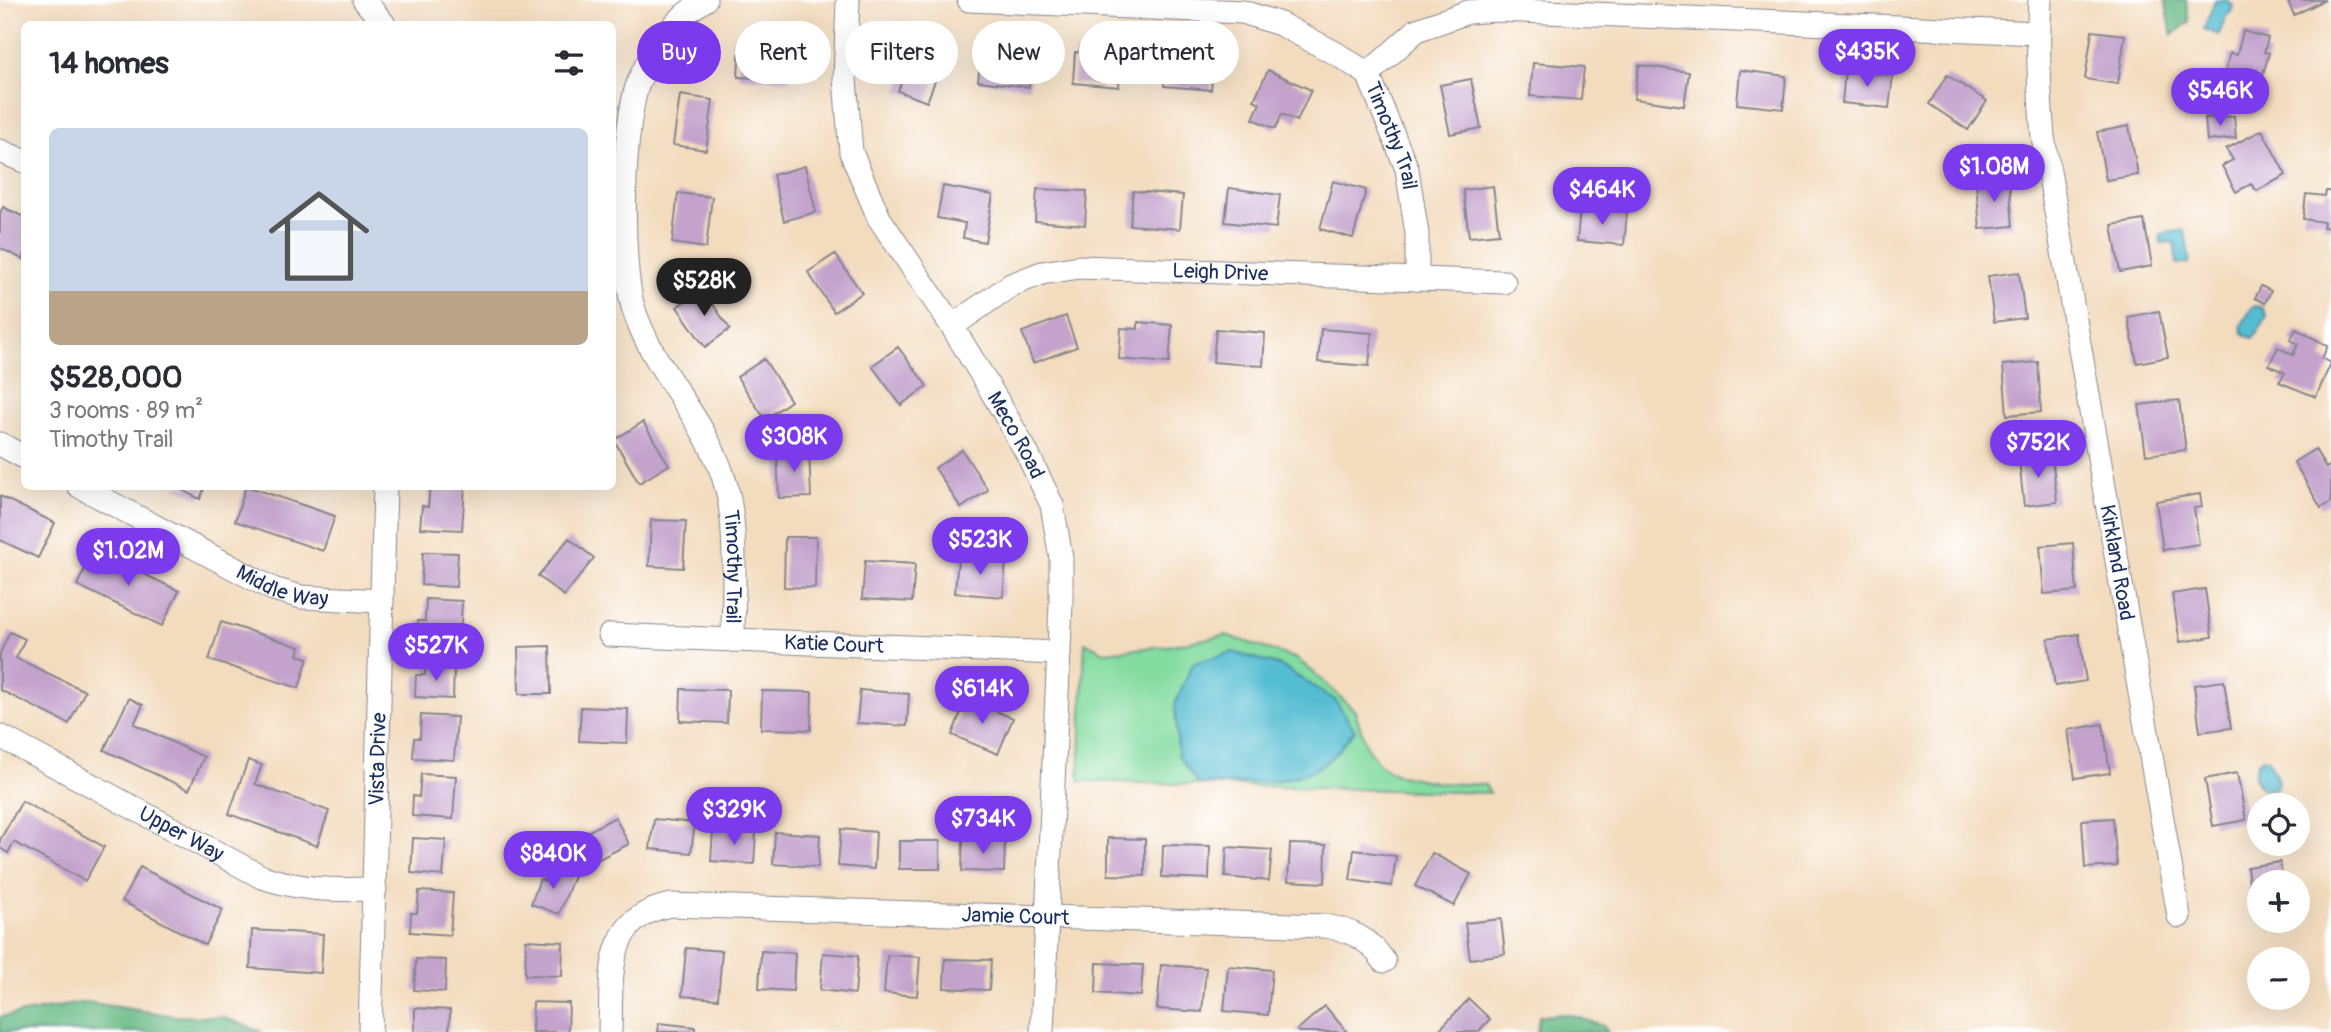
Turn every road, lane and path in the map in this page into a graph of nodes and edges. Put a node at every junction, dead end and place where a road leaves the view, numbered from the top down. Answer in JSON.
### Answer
{"nodes":[{"id":1,"x":364,"y":0,"type":"edge"},
{"id":2,"x":705,"y":0,"type":"edge"},
{"id":3,"x":848,"y":0,"type":"edge"},
{"id":4,"x":969,"y":0,"type":"edge"},
{"id":5,"x":2040,"y":0,"type":"edge"},
{"id":6,"x":382,"y":21,"type":"edge"},
{"id":7,"x":2038,"y":33,"type":"junction"},
{"id":8,"x":1368,"y":74,"type":"junction"},
{"id":9,"x":0,"y":150,"type":"edge"},
{"id":10,"x":21,"y":160,"type":"edge"},
{"id":11,"x":1417,"y":279,"type":"junction"},
{"id":12,"x":1504,"y":282,"type":"dead end"},
{"id":13,"x":952,"y":326,"type":"junction"},
{"id":14,"x":0,"y":444,"type":"edge"},
{"id":15,"x":21,"y":455,"type":"edge"},
{"id":16,"x":87,"y":490,"type":"edge"},
{"id":17,"x":386,"y":490,"type":"edge"},
{"id":18,"x":383,"y":601,"type":"junction"},
{"id":19,"x":610,"y":635,"type":"dead end"},
{"id":20,"x":733,"y":640,"type":"junction"},
{"id":21,"x":1059,"y":653,"type":"junction"},
{"id":22,"x":0,"y":736,"type":"edge"},
{"id":23,"x":374,"y":890,"type":"junction"},
{"id":24,"x":2179,"y":916,"type":"dead end"},
{"id":25,"x":1047,"y":917,"type":"junction"},
{"id":26,"x":1384,"y":961,"type":"dead end"},
{"id":27,"x":370,"y":1032,"type":"edge"},
{"id":28,"x":610,"y":1032,"type":"edge"},
{"id":29,"x":1042,"y":1032,"type":"edge"}],
"edges":[{"from":1,"to":6,"type":"street"},
{"from":2,"to":20,"type":"street","name":"Timothy Trail"},
{"from":3,"to":13,"type":"street","name":"Meco Road"},
{"from":4,"to":8,"type":"street","name":"Timothy Trail"},
{"from":5,"to":7,"type":"street","name":"Kirkland Road"},
{"from":7,"to":8,"type":"street"},
{"from":7,"to":24,"type":"street","name":"Kirkland Road"},
{"from":8,"to":11,"type":"street","name":"Timothy Trail"},
{"from":9,"to":10,"type":"street"},
{"from":11,"to":12,"type":"street","name":"Leigh Drive"},
{"from":11,"to":13,"type":"street","name":"Leigh Drive"},
{"from":13,"to":21,"type":"street","name":"Meco Road"},
{"from":14,"to":15,"type":"street"},
{"from":16,"to":18,"type":"street","name":"Middle Way"},
{"from":17,"to":18,"type":"street","name":"Vista Drive"},
{"from":18,"to":23,"type":"street","name":"Vista Drive"},
{"from":19,"to":20,"type":"street","name":"Katie Court"},
{"from":20,"to":21,"type":"street","name":"Katie Court"},
{"from":21,"to":25,"type":"street","name":"Meco Road"},
{"from":22,"to":23,"type":"street","name":"Upper Way"},
{"from":23,"to":27,"type":"street","name":"Vista Drive"},
{"from":25,"to":26,"type":"street","name":"Jamie Court"},
{"from":25,"to":28,"type":"street","name":"Jamie Court"},
{"from":25,"to":29,"type":"street","name":"Meco Road"}]}
